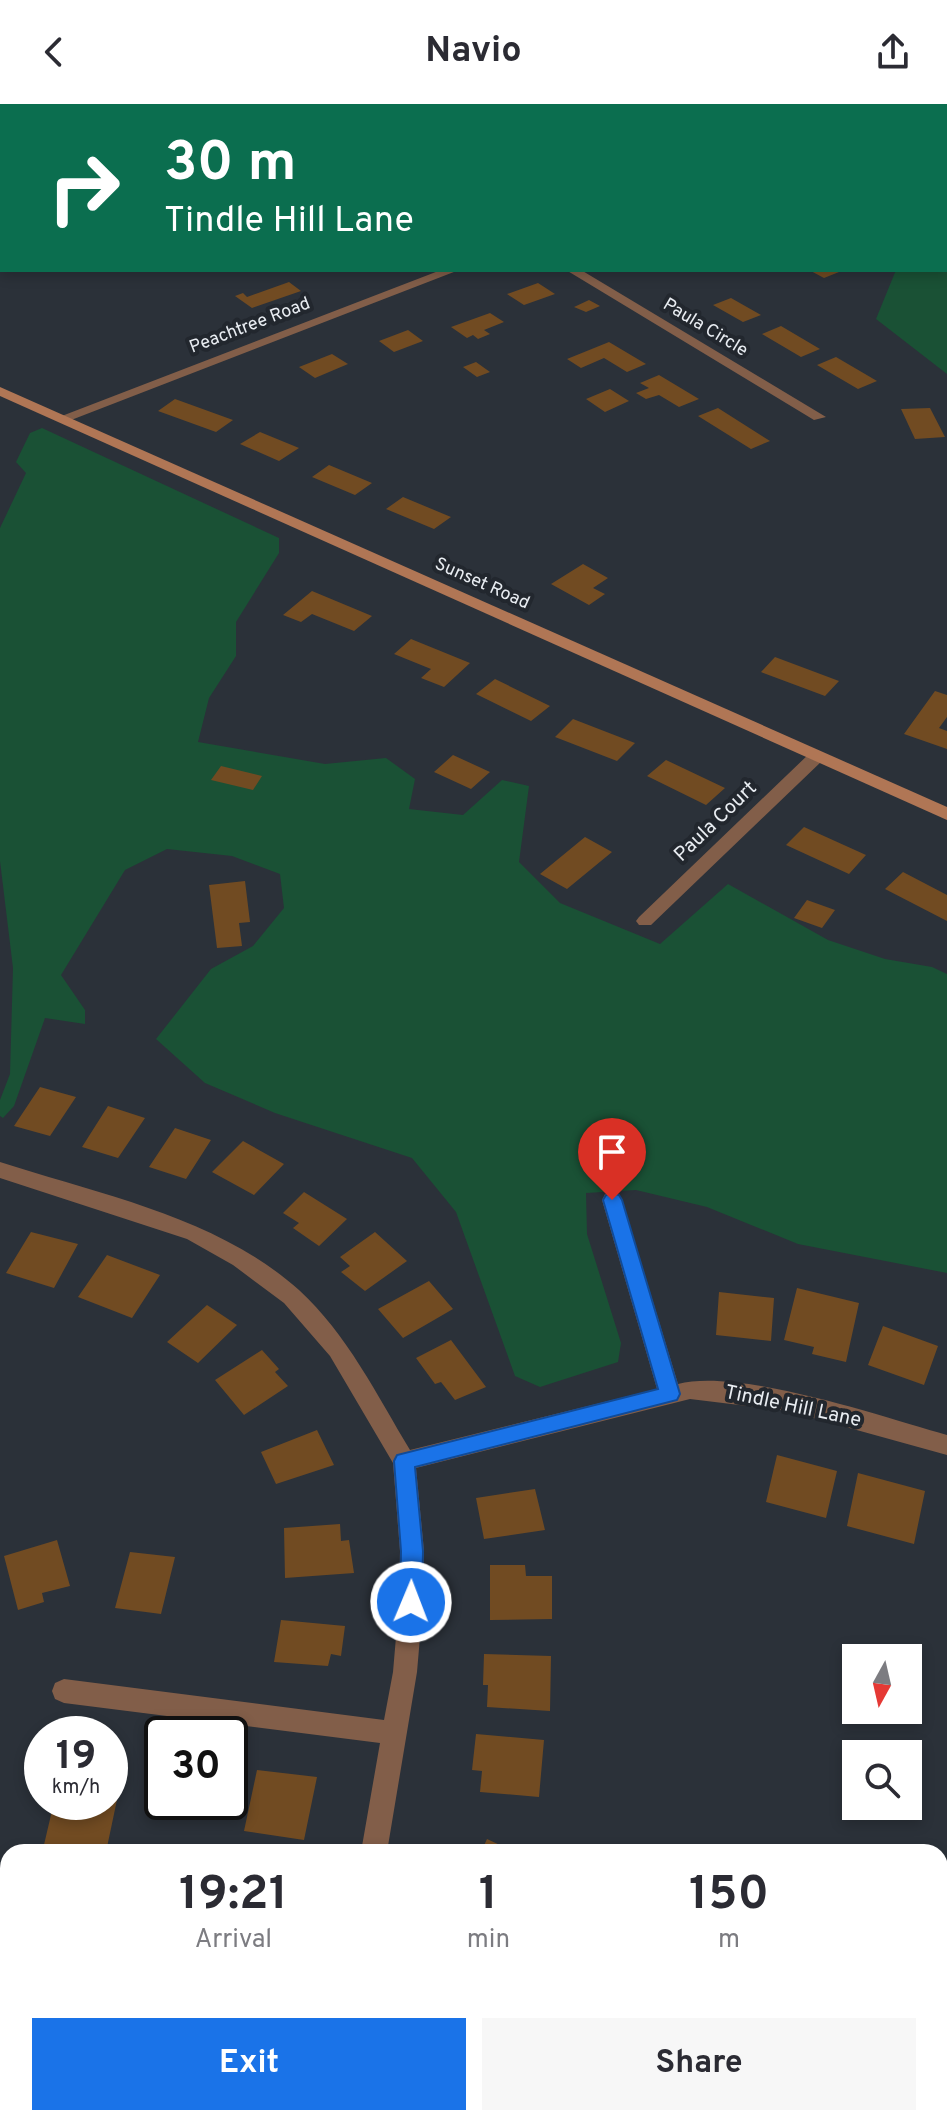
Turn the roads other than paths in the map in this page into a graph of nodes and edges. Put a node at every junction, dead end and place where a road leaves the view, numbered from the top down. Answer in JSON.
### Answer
{"nodes":[{"id":1,"x":448,"y":272,"type":"edge"},
{"id":2,"x":575,"y":272,"type":"edge"},
{"id":3,"x":0,"y":391,"type":"edge"},
{"id":4,"x":819,"y":417,"type":"dead end"},
{"id":5,"x":61,"y":419,"type":"junction"},
{"id":6,"x":817,"y":756,"type":"junction"},
{"id":7,"x":947,"y":814,"type":"edge"},
{"id":8,"x":645,"y":921,"type":"dead end"},
{"id":9,"x":0,"y":1170,"type":"edge"},
{"id":10,"x":612,"y":1200,"type":"dead end"},
{"id":11,"x":670,"y":1394,"type":"junction"},
{"id":12,"x":947,"y":1445,"type":"edge"},
{"id":13,"x":404,"y":1461,"type":"junction"},
{"id":14,"x":64,"y":1691,"type":"dead end"},
{"id":15,"x":395,"y":1733,"type":"junction"},
{"id":16,"x":375,"y":1844,"type":"edge"}],
"edges":[{"from":1,"to":5,"type":"street","name":"Peachtree Road"},
{"from":2,"to":4,"type":"street","name":"Paula Circle"},
{"from":3,"to":5,"type":"main road","name":"Sunset Road"},
{"from":5,"to":6,"type":"main road","name":"Sunset Road"},
{"from":6,"to":7,"type":"main road","name":"Sunset Road"},
{"from":6,"to":8,"type":"street","name":"Paula Court"},
{"from":9,"to":13,"type":"street"},
{"from":10,"to":11,"type":"street"},
{"from":11,"to":12,"type":"street","name":"Tindle Hill Lane"},
{"from":11,"to":13,"type":"street","name":"Tindle Hill Lane"},
{"from":13,"to":15,"type":"street"},
{"from":14,"to":15,"type":"street"},
{"from":15,"to":16,"type":"street"}]}
